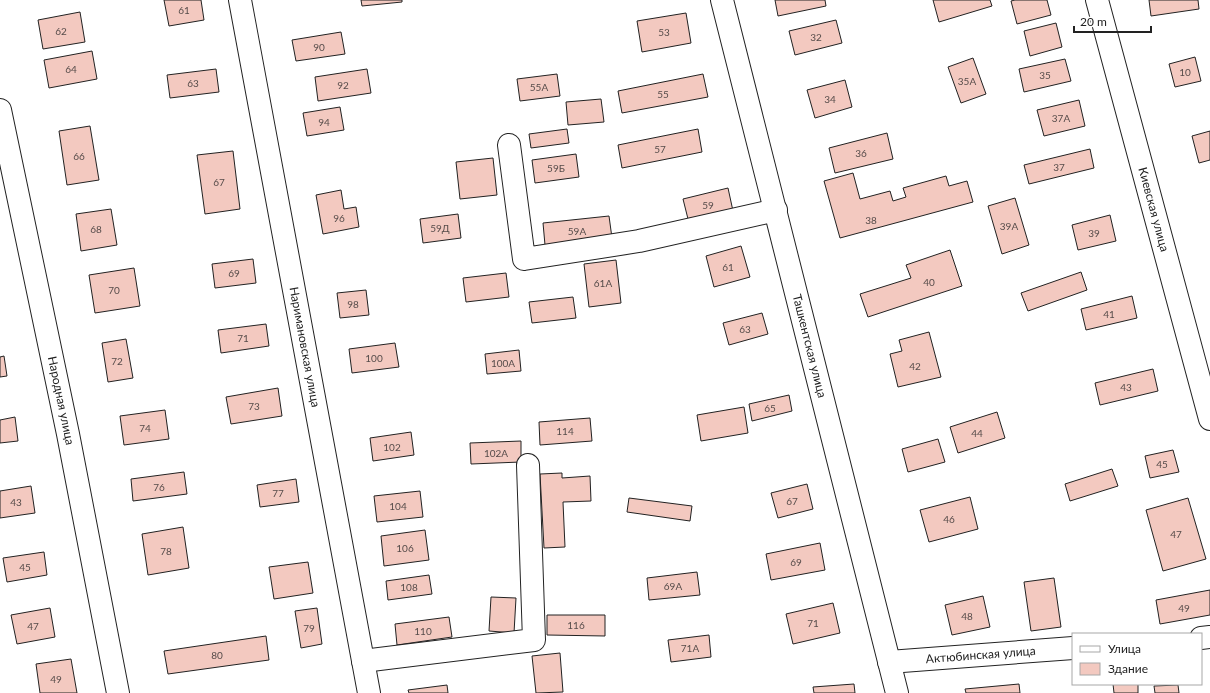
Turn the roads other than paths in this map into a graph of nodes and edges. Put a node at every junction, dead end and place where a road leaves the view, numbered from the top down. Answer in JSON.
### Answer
{"nodes":[{"id":1,"x":240,"y":0,"type":"edge"},
{"id":2,"x":722,"y":0,"type":"edge"},
{"id":3,"x":1097,"y":0,"type":"edge"},
{"id":4,"x":0,"y":110,"type":"edge"},
{"id":5,"x":509,"y":145,"type":"dead end"},
{"id":6,"x":776,"y":210,"type":"junction"},
{"id":7,"x":1210,"y":419,"type":"edge"},
{"id":8,"x":528,"y":465,"type":"dead end"},
{"id":9,"x":1072,"y":648,"type":"edge"},
{"id":10,"x":363,"y":661,"type":"junction"},
{"id":11,"x":889,"y":662,"type":"junction"},
{"id":12,"x":118,"y":693,"type":"edge"},
{"id":13,"x":369,"y":693,"type":"edge"},
{"id":14,"x":897,"y":693,"type":"edge"}],
"edges":[{"from":1,"to":10,"type":"street","name":"Наримановская улица"},
{"from":2,"to":6,"type":"street","name":"Ташкентская улица"},
{"from":3,"to":7,"type":"street","name":"Киевская улица"},
{"from":4,"to":12,"type":"street","name":"Народная улица"},
{"from":5,"to":6,"type":"street"},
{"from":6,"to":11,"type":"street","name":"Ташкентская улица"},
{"from":8,"to":10,"type":"street"},
{"from":9,"to":11,"type":"street","name":"Актюбинская улица"},
{"from":10,"to":13,"type":"street","name":"Наримановская улица"},
{"from":11,"to":14,"type":"street","name":"Ташкентская улица"}]}
